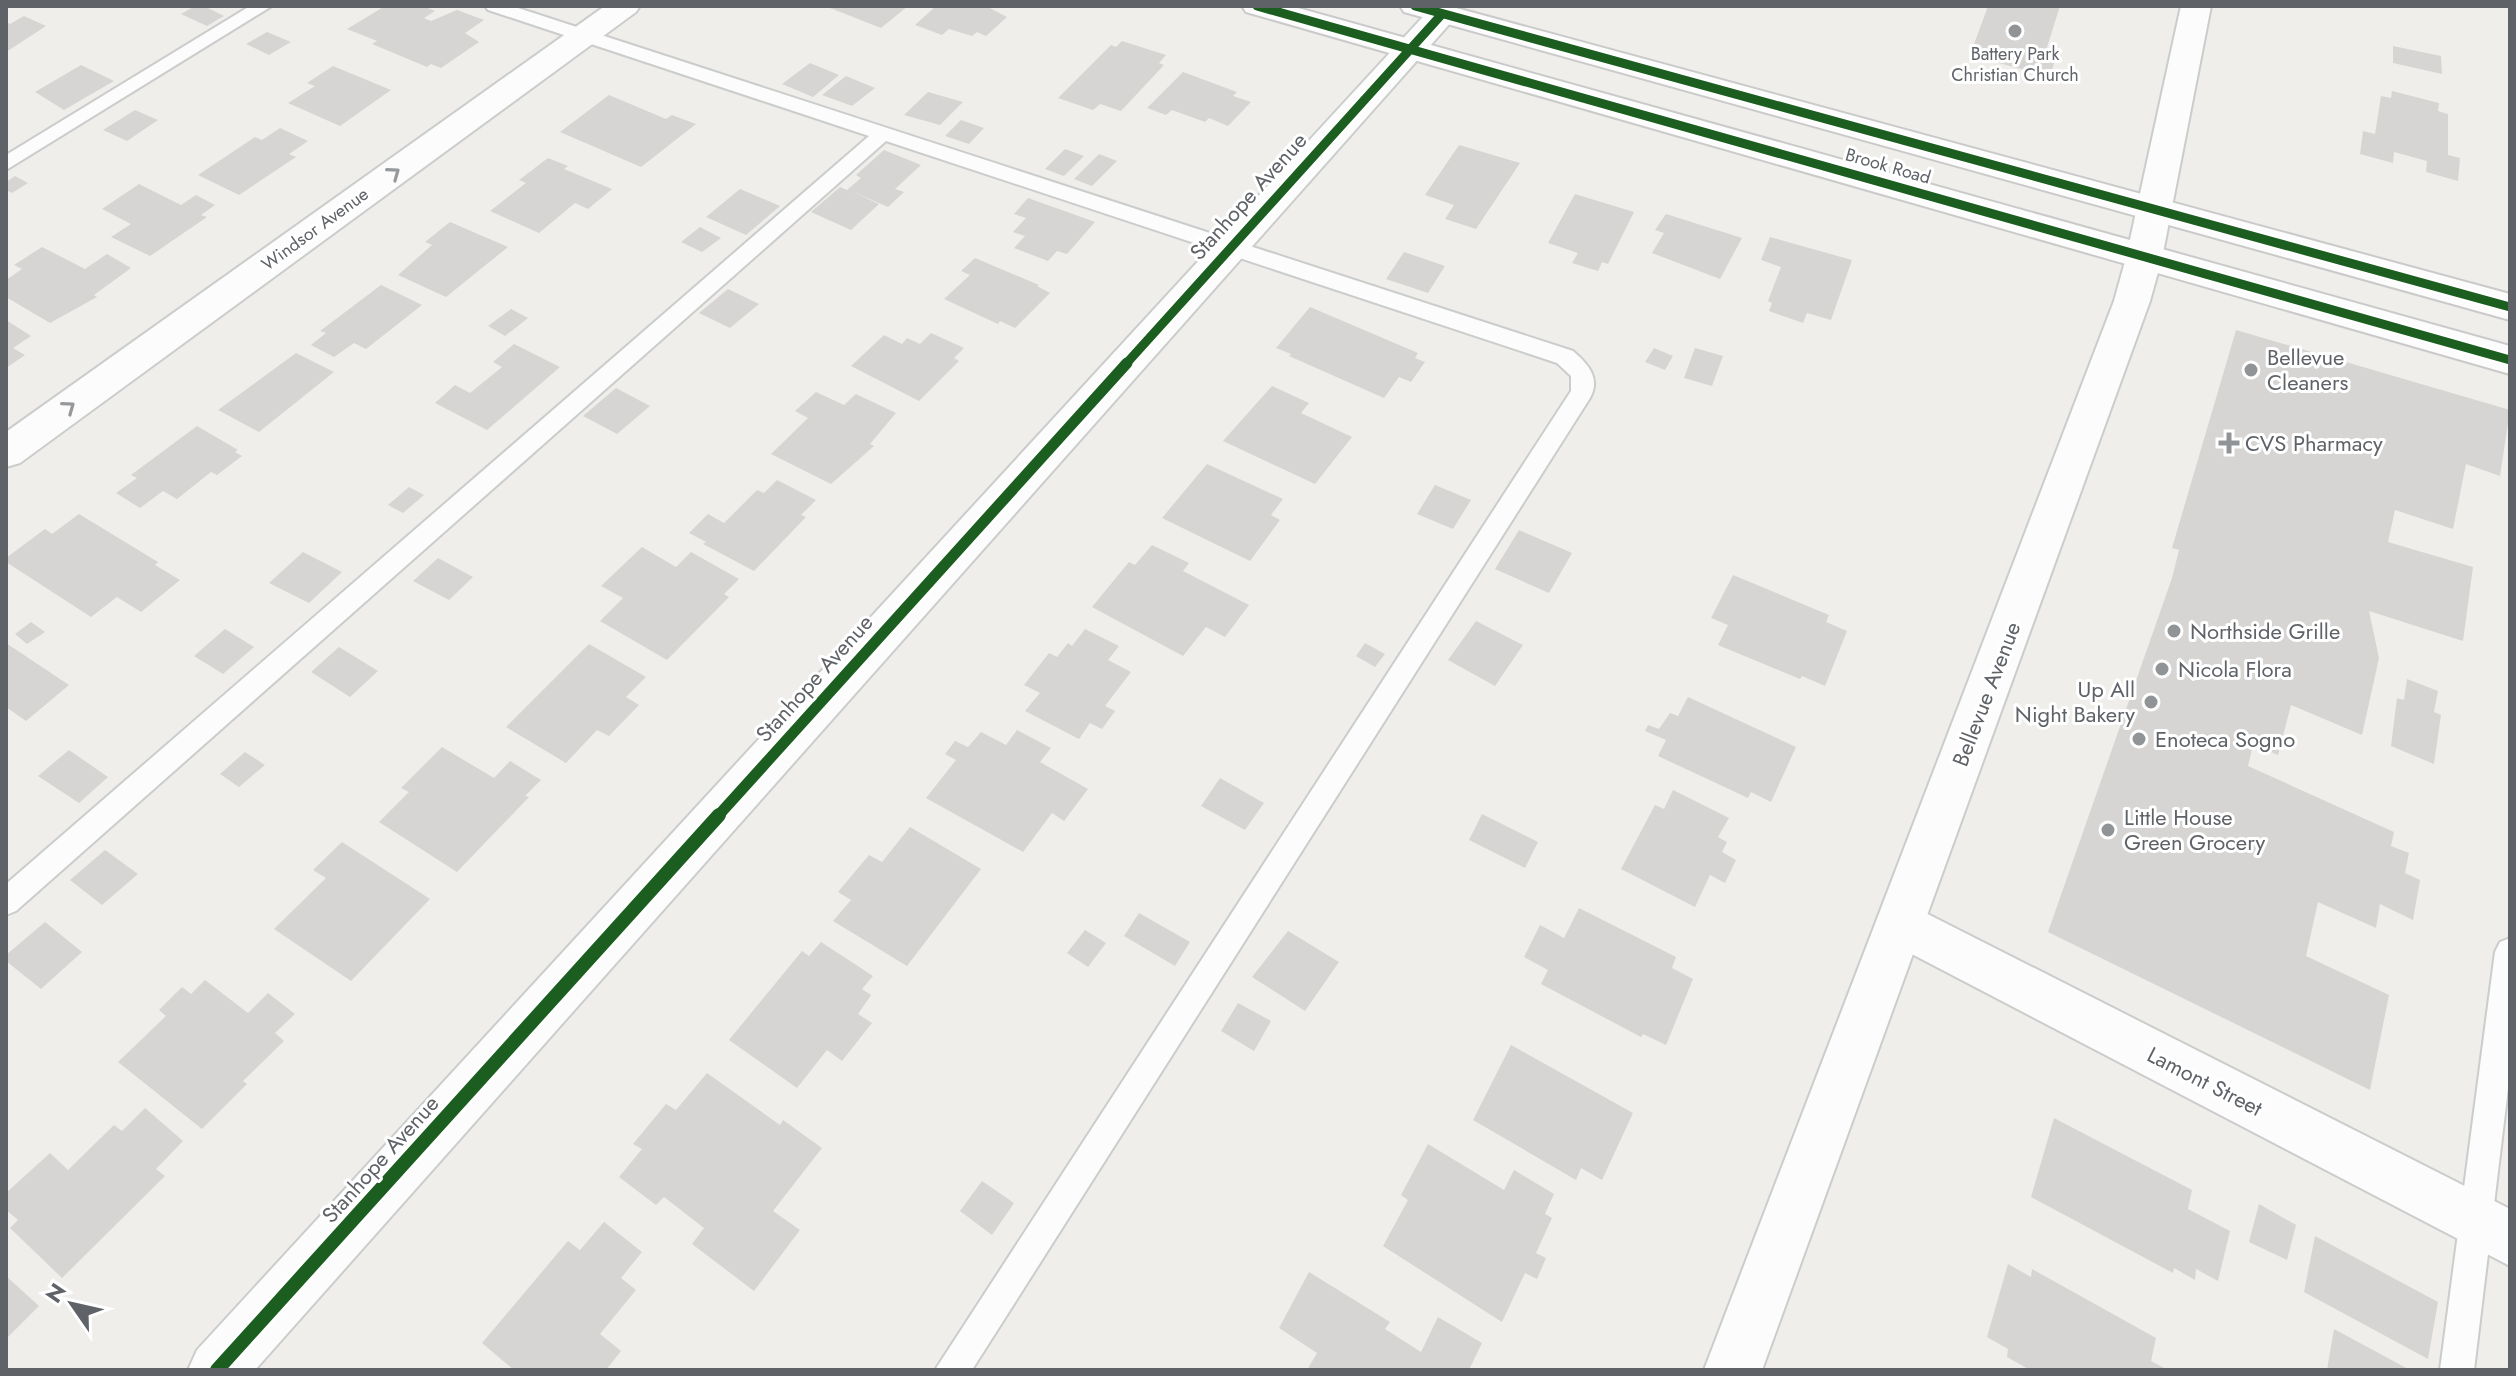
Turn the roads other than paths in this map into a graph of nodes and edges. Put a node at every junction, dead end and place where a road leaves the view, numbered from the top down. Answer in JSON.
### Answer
{"nodes":[{"id":1,"x":263,"y":6,"type":"edge"},
{"id":2,"x":494,"y":6,"type":"edge"},
{"id":3,"x":625,"y":6,"type":"edge"},
{"id":4,"x":1257,"y":6,"type":"edge"},
{"id":5,"x":2196,"y":6,"type":"edge"},
{"id":6,"x":1428,"y":10,"type":"edge"},
{"id":7,"x":584,"y":35,"type":"junction"},
{"id":8,"x":1410,"y":49,"type":"junction"},
{"id":9,"x":883,"y":134,"type":"junction"},
{"id":10,"x":6,"y":164,"type":"edge"},
{"id":11,"x":2155,"y":208,"type":"junction"},
{"id":12,"x":1229,"y":247,"type":"junction"},
{"id":13,"x":2144,"y":258,"type":"junction"},
{"id":14,"x":2510,"y":307,"type":"edge"},
{"id":15,"x":2510,"y":360,"type":"edge"},
{"id":16,"x":6,"y":452,"type":"edge"},
{"id":17,"x":6,"y":902,"type":"edge"},
{"id":18,"x":1900,"y":923,"type":"junction"},
{"id":19,"x":2510,"y":952,"type":"edge"},
{"id":20,"x":2492,"y":1229,"type":"edge"},
{"id":21,"x":217,"y":1370,"type":"edge"},
{"id":22,"x":952,"y":1370,"type":"edge"},
{"id":23,"x":1733,"y":1370,"type":"edge"},
{"id":24,"x":2457,"y":1370,"type":"edge"}],
"edges":[{"from":1,"to":10,"type":"lane"},
{"from":2,"to":7,"type":"lane"},
{"from":3,"to":7,"type":"street","name":"Windsor Avenue"},
{"from":4,"to":8,"type":"street","name":"Brook Road"},
{"from":5,"to":11,"type":"street","name":"Bellevue Avenue"},
{"from":6,"to":8,"type":"street","name":"Stanhope Avenue"},
{"from":6,"to":11,"type":"street","name":"Brook Road"},
{"from":7,"to":9,"type":"lane"},
{"from":16,"to":7,"type":"street","name":"Windsor Avenue","one_way":true},
{"from":8,"to":12,"type":"street","name":"Stanhope Avenue"},
{"from":8,"to":13,"type":"street","name":"Brook Road"},
{"from":9,"to":12,"type":"lane"},
{"from":9,"to":17,"type":"lane"},
{"from":11,"to":13,"type":"street","name":"Bellevue Avenue"},
{"from":11,"to":14,"type":"street","name":"Brook Road"},
{"from":12,"to":21,"type":"street","name":"Stanhope Avenue"},
{"from":12,"to":22,"type":"lane"},
{"from":13,"to":15,"type":"street","name":"Brook Road"},
{"from":13,"to":18,"type":"street","name":"Bellevue Avenue"},
{"from":18,"to":20,"type":"street","name":"Lamont Street"},
{"from":18,"to":23,"type":"street","name":"Bellevue Avenue"},
{"from":19,"to":20,"type":"lane"},
{"from":20,"to":24,"type":"lane"}]}
